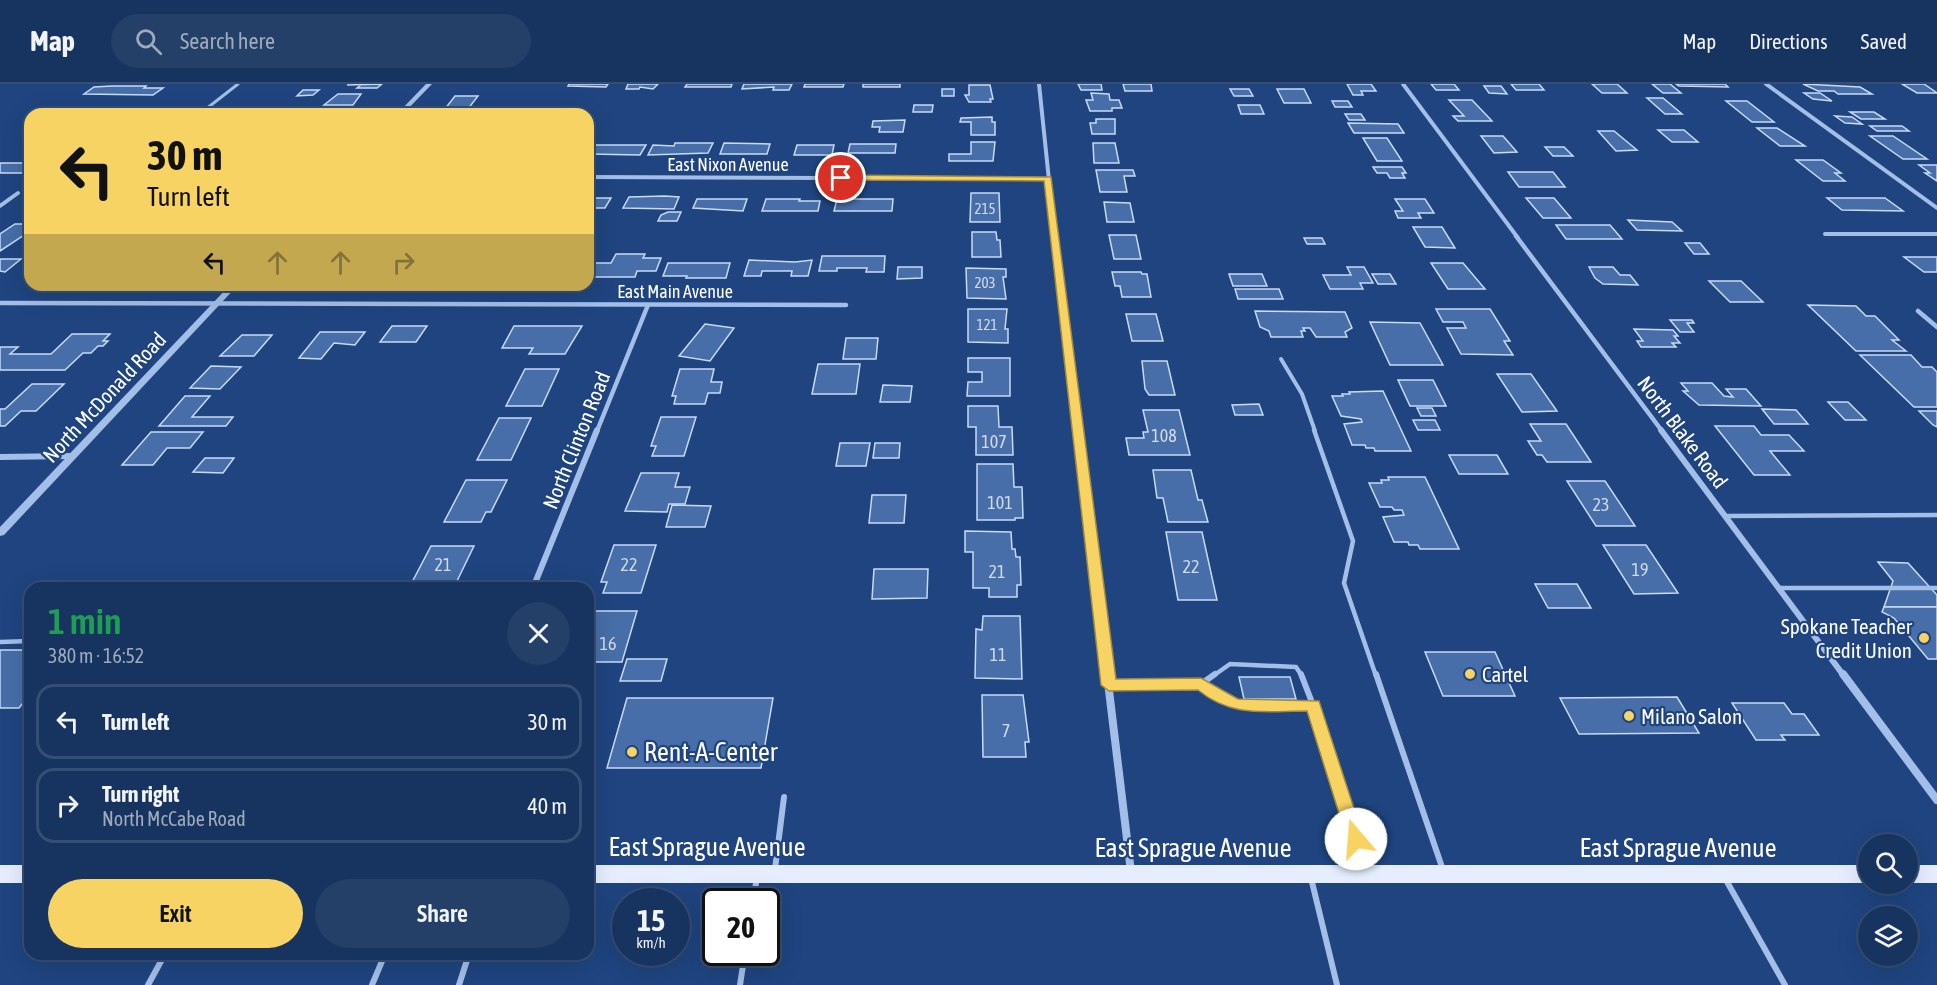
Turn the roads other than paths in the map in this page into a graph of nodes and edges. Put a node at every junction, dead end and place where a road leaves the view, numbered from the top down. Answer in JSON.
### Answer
{"nodes":[{"id":1,"x":238,"y":84,"type":"edge"},
{"id":2,"x":429,"y":84,"type":"edge"},
{"id":3,"x":1039,"y":84,"type":"edge"},
{"id":4,"x":1403,"y":84,"type":"edge"},
{"id":5,"x":1766,"y":84,"type":"edge"},
{"id":6,"x":207,"y":108,"type":"edge"},
{"id":7,"x":406,"y":108,"type":"edge"},
{"id":8,"x":594,"y":177,"type":"edge"},
{"id":9,"x":1048,"y":179,"type":"junction"},
{"id":10,"x":18,"y":193,"type":"dead end"},
{"id":11,"x":0,"y":206,"type":"edge"},
{"id":12,"x":1937,"y":208,"type":"edge"},
{"id":13,"x":1825,"y":234,"type":"dead end"},
{"id":14,"x":1937,"y":234,"type":"edge"},
{"id":15,"x":228,"y":291,"type":"edge"},
{"id":16,"x":0,"y":303,"type":"edge"},
{"id":17,"x":215,"y":305,"type":"junction"},
{"id":18,"x":648,"y":305,"type":"junction"},
{"id":19,"x":846,"y":305,"type":"dead end"},
{"id":20,"x":1918,"y":311,"type":"dead end"},
{"id":21,"x":1937,"y":327,"type":"edge"},
{"id":22,"x":1281,"y":359,"type":"dead end"},
{"id":23,"x":74,"y":456,"type":"junction"},
{"id":24,"x":0,"y":458,"type":"edge"},
{"id":25,"x":1937,"y":515,"type":"edge"},
{"id":26,"x":1725,"y":516,"type":"junction"},
{"id":27,"x":0,"y":533,"type":"edge"},
{"id":28,"x":536,"y":582,"type":"edge"},
{"id":29,"x":1779,"y":588,"type":"junction"},
{"id":30,"x":1937,"y":588,"type":"edge"},
{"id":31,"x":24,"y":641,"type":"edge"},
{"id":32,"x":0,"y":642,"type":"edge"},
{"id":33,"x":1201,"y":684,"type":"junction"},
{"id":34,"x":1109,"y":685,"type":"junction"},
{"id":35,"x":1313,"y":705,"type":"junction"},
{"id":36,"x":784,"y":797,"type":"dead end"},
{"id":37,"x":1937,"y":800,"type":"edge"},
{"id":38,"x":0,"y":874,"type":"edge"},
{"id":39,"x":24,"y":874,"type":"edge"},
{"id":40,"x":594,"y":874,"type":"edge"},
{"id":41,"x":766,"y":874,"type":"junction"},
{"id":42,"x":1858,"y":874,"type":"edge"},
{"id":43,"x":1918,"y":874,"type":"edge"},
{"id":44,"x":1937,"y":874,"type":"edge"},
{"id":45,"x":1131,"y":875,"type":"junction"},
{"id":46,"x":1310,"y":875,"type":"junction"},
{"id":47,"x":1367,"y":875,"type":"junction"},
{"id":48,"x":1445,"y":875,"type":"junction"},
{"id":49,"x":1723,"y":875,"type":"junction"},
{"id":50,"x":760,"y":888,"type":"edge"},
{"id":51,"x":162,"y":960,"type":"edge"},
{"id":52,"x":382,"y":960,"type":"edge"},
{"id":53,"x":468,"y":960,"type":"edge"},
{"id":54,"x":743,"y":966,"type":"edge"},
{"id":55,"x":148,"y":985,"type":"edge"},
{"id":56,"x":372,"y":985,"type":"edge"},
{"id":57,"x":459,"y":985,"type":"edge"},
{"id":58,"x":740,"y":985,"type":"edge"},
{"id":59,"x":1337,"y":985,"type":"edge"},
{"id":60,"x":1785,"y":985,"type":"edge"}],
"edges":[{"from":1,"to":6,"type":"lane"},
{"from":2,"to":7,"type":"street"},
{"from":3,"to":9,"type":"street"},
{"from":4,"to":26,"type":"street","name":"North Blake Road"},
{"from":5,"to":12,"type":"street"},
{"from":8,"to":9,"type":"street","name":"East Nixon Avenue"},
{"from":9,"to":34,"type":"street"},
{"from":10,"to":11,"type":"street"},
{"from":13,"to":14,"type":"street"},
{"from":15,"to":17,"type":"street","name":"North McDonald Road"},
{"from":16,"to":17,"type":"street","name":"East Main Avenue"},
{"from":17,"to":18,"type":"street","name":"East Main Avenue"},
{"from":17,"to":23,"type":"street","name":"North McDonald Road"},
{"from":18,"to":19,"type":"street","name":"East Main Avenue"},
{"from":18,"to":28,"type":"street","name":"North Clinton Road"},
{"from":20,"to":21,"type":"street"},
{"from":22,"to":48,"type":"lane"},
{"from":23,"to":24,"type":"street"},
{"from":23,"to":27,"type":"street","name":"North McDonald Road"},
{"from":25,"to":26,"type":"lane"},
{"from":26,"to":29,"type":"street","name":"North Blake Road"},
{"from":29,"to":30,"type":"lane"},
{"from":29,"to":37,"type":"street","name":"North Blake Road"},
{"from":31,"to":32,"type":"lane"},
{"from":33,"to":34,"type":"lane"},
{"from":33,"to":35,"type":"lane"},
{"from":33,"to":35,"type":"lane"},
{"from":34,"to":45,"type":"street"},
{"from":35,"to":47,"type":"lane"},
{"from":36,"to":41,"type":"lane"},
{"from":38,"to":39,"type":"main road"},
{"from":40,"to":41,"type":"main road","name":"East Sprague Avenue"},
{"from":41,"to":45,"type":"main road","name":"East Sprague Avenue"},
{"from":41,"to":50,"type":"lane"},
{"from":42,"to":49,"type":"main road","name":"East Sprague Avenue"},
{"from":43,"to":44,"type":"main road"},
{"from":45,"to":46,"type":"main road","name":"East Sprague Avenue"},
{"from":46,"to":47,"type":"main road","name":"East Sprague Avenue"},
{"from":46,"to":59,"type":"lane"},
{"from":47,"to":48,"type":"main road","name":"East Sprague Avenue"},
{"from":48,"to":49,"type":"main road","name":"East Sprague Avenue"},
{"from":49,"to":60,"type":"lane"},
{"from":51,"to":55,"type":"lane"},
{"from":52,"to":56,"type":"lane"},
{"from":53,"to":57,"type":"lane"},
{"from":54,"to":58,"type":"lane"}]}
